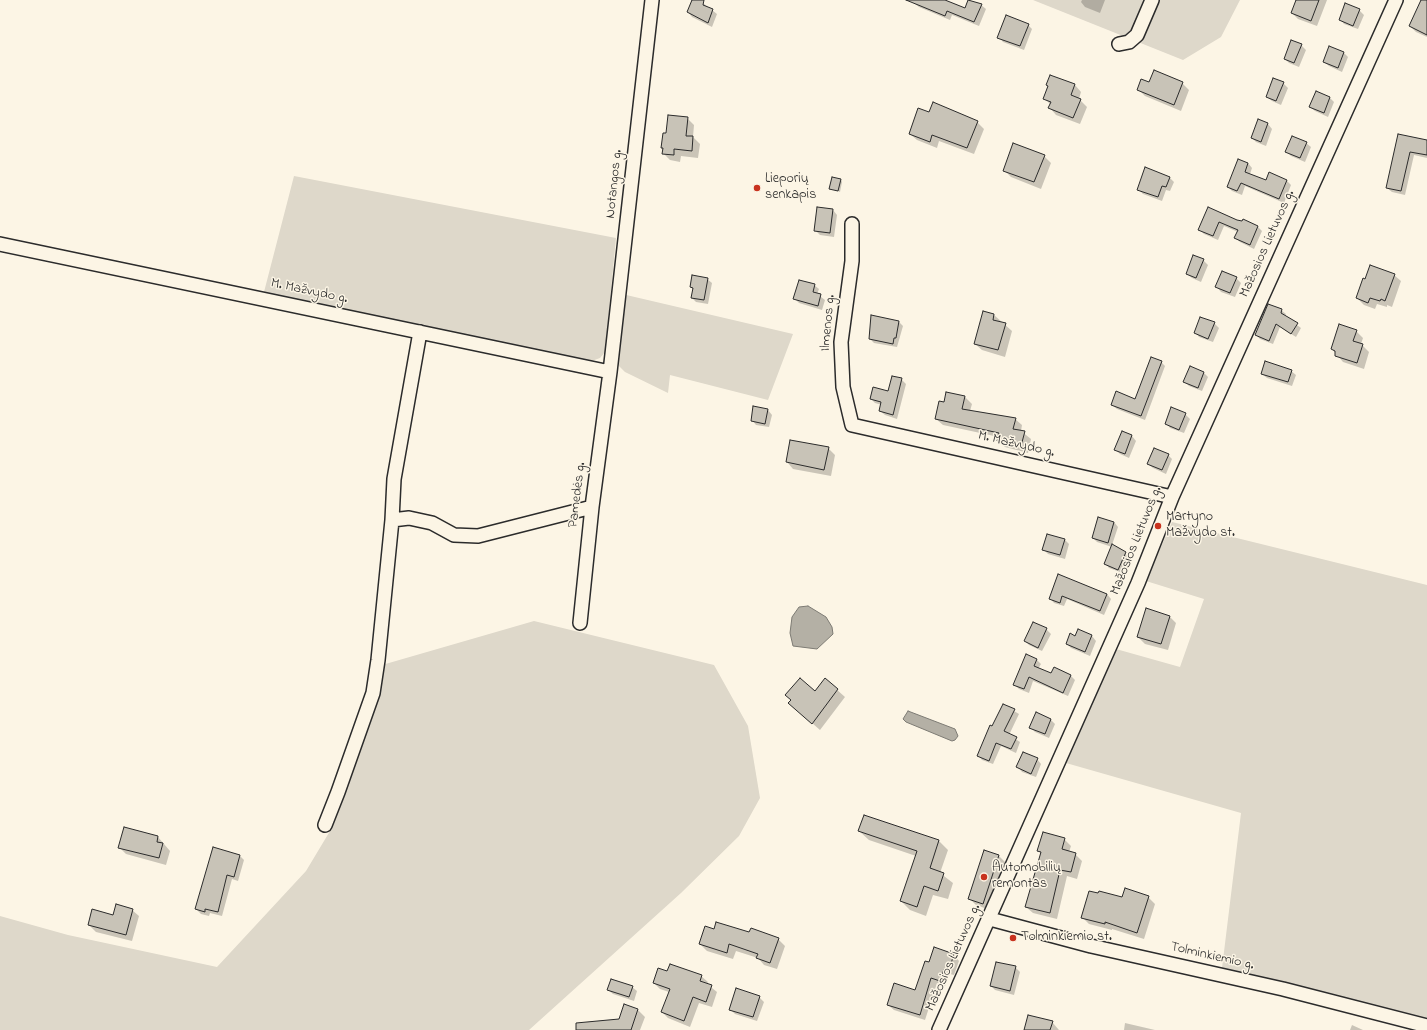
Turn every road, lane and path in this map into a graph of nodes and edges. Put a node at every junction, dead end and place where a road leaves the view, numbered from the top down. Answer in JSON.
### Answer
{"nodes":[{"id":1,"x":652,"y":0,"type":"edge"},
{"id":2,"x":1152,"y":0,"type":"edge"},
{"id":3,"x":1396,"y":0,"type":"edge"},
{"id":4,"x":1119,"y":44,"type":"dead end"},
{"id":5,"x":852,"y":224,"type":"dead end"},
{"id":6,"x":0,"y":244,"type":"edge"},
{"id":7,"x":420,"y":332,"type":"junction"},
{"id":8,"x":610,"y":372,"type":"junction"},
{"id":9,"x":852,"y":424,"type":"joint"},
{"id":10,"x":1172,"y":497,"type":"junction"},
{"id":11,"x":592,"y":508,"type":"junction"},
{"id":12,"x":392,"y":520,"type":"junction"},
{"id":13,"x":580,"y":623,"type":"dead end"},
{"id":14,"x":325,"y":825,"type":"dead end"},
{"id":15,"x":990,"y":919,"type":"junction"},
{"id":16,"x":1427,"y":1026,"type":"edge"},
{"id":17,"x":939,"y":1030,"type":"edge"}],
"edges":[{"from":1,"to":8,"type":"street","name":"Notangos g."},
{"from":2,"to":4,"type":"street"},
{"from":3,"to":10,"type":"street","name":"Mažosios Lietuvos g."},
{"from":5,"to":9,"type":"street","name":"Ilmenos g."},
{"from":6,"to":7,"type":"street","name":"M. Mažvydo g."},
{"from":7,"to":8,"type":"street","name":"M. Mažvydo g."},
{"from":7,"to":12,"type":"street"},
{"from":8,"to":11,"type":"street","name":"Pamedės g."},
{"from":9,"to":10,"type":"street","name":"M. Mažvydo g."},
{"from":10,"to":15,"type":"street","name":"Mažosios Lietuvos g."},
{"from":11,"to":12,"type":"street"},
{"from":11,"to":13,"type":"street","name":"Pamedės g."},
{"from":12,"to":14,"type":"street"},
{"from":15,"to":16,"type":"street","name":"Tolminkiemio g."},
{"from":15,"to":17,"type":"street","name":"Mažosios Lietuvos g."}]}
